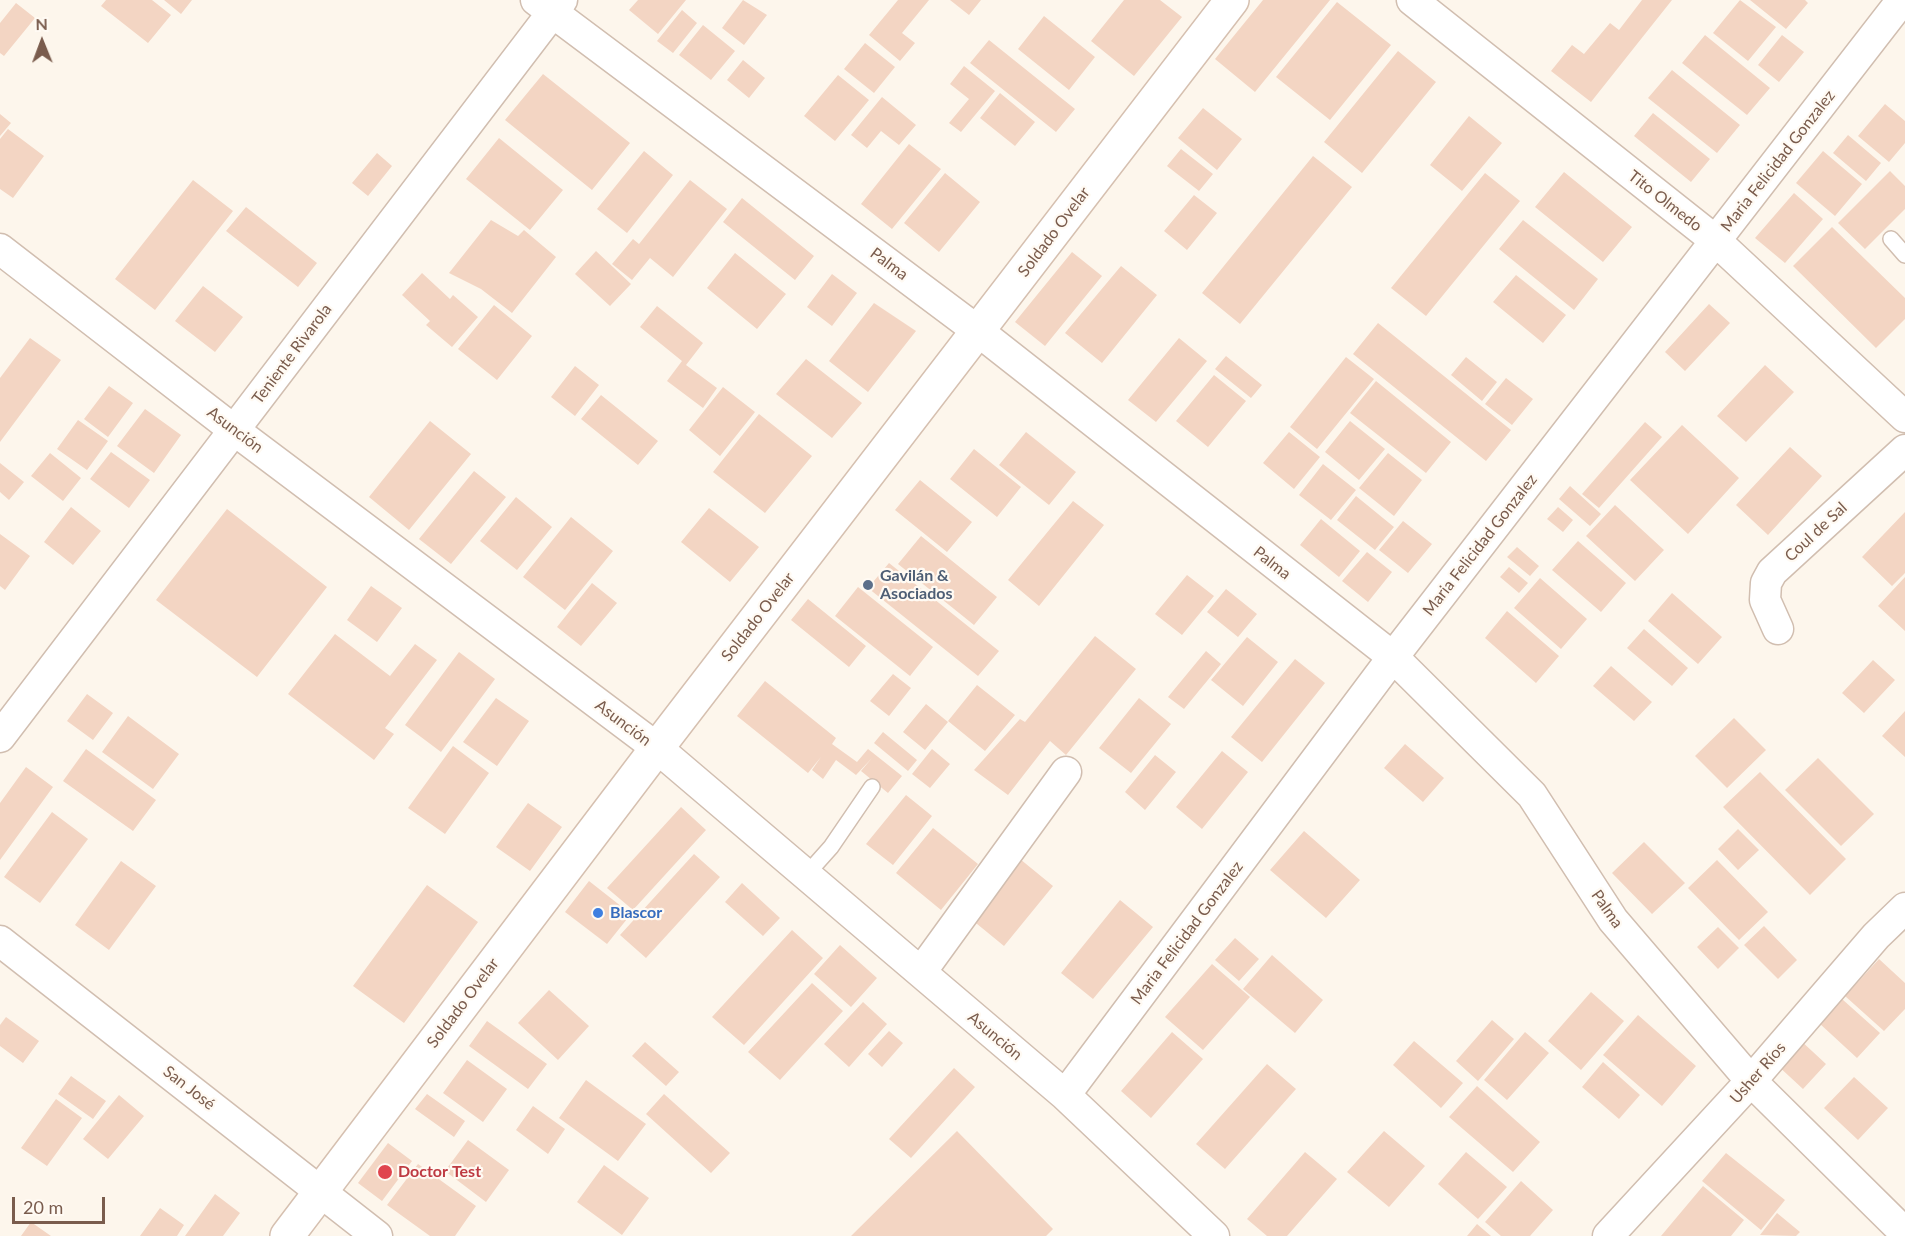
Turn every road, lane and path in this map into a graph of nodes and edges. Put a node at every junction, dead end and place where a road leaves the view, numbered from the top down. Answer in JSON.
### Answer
{"nodes":[{"id":1,"x":1232,"y":0,"type":"edge"},
{"id":2,"x":1412,"y":0,"type":"edge"},
{"id":3,"x":1902,"y":0,"type":"edge"},
{"id":4,"x":550,"y":4,"type":"edge"},
{"id":5,"x":1891,"y":239,"type":"dead end"},
{"id":6,"x":1716,"y":242,"type":"junction"},
{"id":7,"x":0,"y":249,"type":"edge"},
{"id":8,"x":1905,"y":255,"type":"edge"},
{"id":9,"x":978,"y":331,"type":"junction"},
{"id":10,"x":1902,"y":407,"type":"edge"},
{"id":11,"x":234,"y":430,"type":"junction"},
{"id":12,"x":1905,"y":450,"type":"edge"},
{"id":13,"x":1778,"y":629,"type":"dead end"},
{"id":14,"x":1393,"y":657,"type":"junction"},
{"id":15,"x":0,"y":737,"type":"edge"},
{"id":16,"x":657,"y":748,"type":"junction"},
{"id":17,"x":1066,"y":772,"type":"dead end"},
{"id":18,"x":872,"y":787,"type":"dead end"},
{"id":19,"x":806,"y":875,"type":"junction"},
{"id":20,"x":1905,"y":908,"type":"edge"},
{"id":21,"x":0,"y":941,"type":"edge"},
{"id":22,"x":921,"y":972,"type":"junction"},
{"id":23,"x":1751,"y":1081,"type":"junction"},
{"id":24,"x":1065,"y":1095,"type":"junction"},
{"id":25,"x":321,"y":1191,"type":"junction"},
{"id":26,"x":1905,"y":1233,"type":"edge"},
{"id":27,"x":287,"y":1236,"type":"edge"},
{"id":28,"x":378,"y":1236,"type":"edge"},
{"id":29,"x":1214,"y":1236,"type":"edge"},
{"id":30,"x":1608,"y":1236,"type":"edge"}],
"edges":[{"from":1,"to":9,"type":"main road","name":"Soldado Ovelar"},
{"from":2,"to":6,"type":"street","name":"Tito Olmedo"},
{"from":3,"to":6,"type":"street","name":"Maria Felicidad Gonzalez"},
{"from":4,"to":9,"type":"street","name":"Palma"},
{"from":4,"to":11,"type":"street","name":"Teniente Rivarola"},
{"from":5,"to":8,"type":"lane"},
{"from":6,"to":10,"type":"street","name":"Tito Olmedo"},
{"from":6,"to":14,"type":"street","name":"Maria Felicidad Gonzalez"},
{"from":7,"to":11,"type":"street","name":"Asunción"},
{"from":9,"to":14,"type":"street","name":"Palma"},
{"from":9,"to":16,"type":"main road","name":"Soldado Ovelar"},
{"from":11,"to":15,"type":"street","name":"Teniente Rivarola"},
{"from":11,"to":16,"type":"street","name":"Asunción"},
{"from":12,"to":13,"type":"street","name":"Coul de Sal"},
{"from":14,"to":23,"type":"street","name":"Palma"},
{"from":14,"to":24,"type":"street","name":"Maria Felicidad Gonzalez"},
{"from":16,"to":19,"type":"street","name":"Asunción"},
{"from":16,"to":25,"type":"main road","name":"Soldado Ovelar"},
{"from":17,"to":22,"type":"street"},
{"from":18,"to":19,"type":"lane"},
{"from":19,"to":22,"type":"street","name":"Asunción"},
{"from":20,"to":23,"type":"street","name":"Usher Ríos"},
{"from":21,"to":25,"type":"street","name":"San José"},
{"from":22,"to":24,"type":"street","name":"Asunción"},
{"from":23,"to":26,"type":"street","name":"Palma"},
{"from":23,"to":30,"type":"street","name":"Usher Ríos"},
{"from":24,"to":29,"type":"street","name":"Asunción"},
{"from":25,"to":27,"type":"main road","name":"Soldado Ovelar"},
{"from":25,"to":28,"type":"street","name":"San José"}]}
